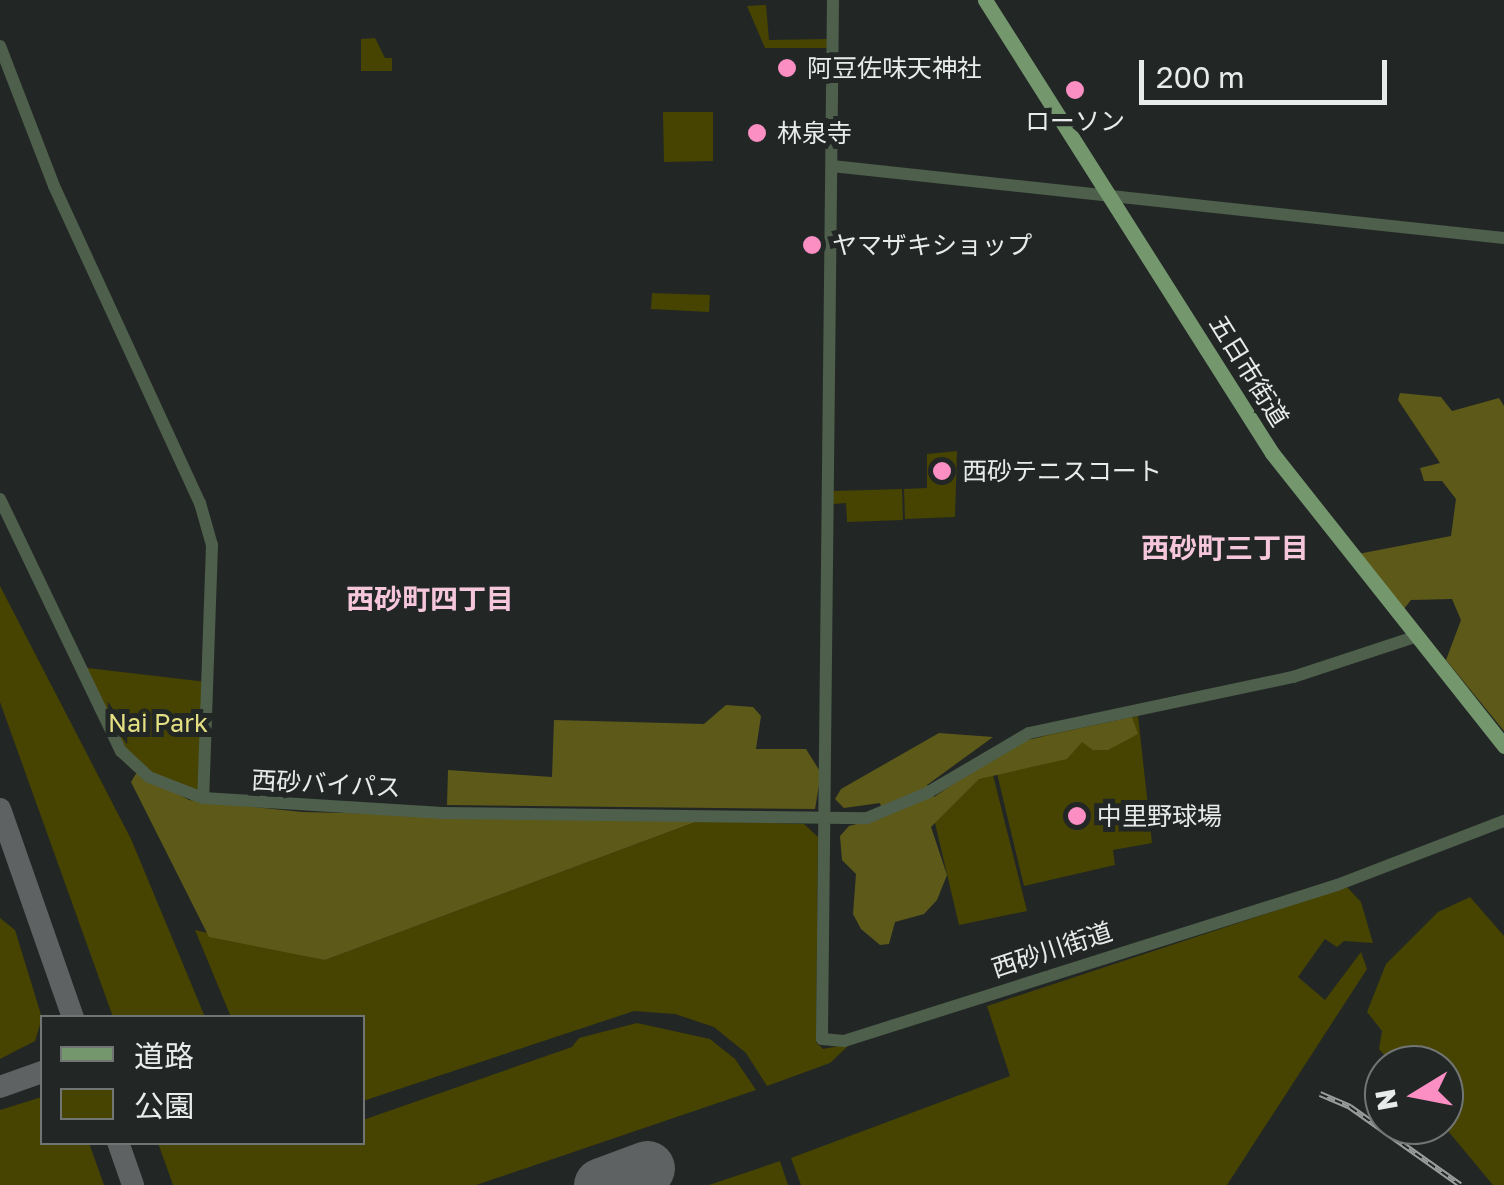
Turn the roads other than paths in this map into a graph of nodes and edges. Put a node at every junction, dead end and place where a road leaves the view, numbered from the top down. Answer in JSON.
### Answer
{"nodes":[{"id":1,"x":834,"y":0,"type":"edge"},
{"id":2,"x":984,"y":0,"type":"edge"},
{"id":3,"x":0,"y":46,"type":"edge"},
{"id":4,"x":832,"y":166,"type":"junction"},
{"id":5,"x":1109,"y":197,"type":"junction"},
{"id":6,"x":1504,"y":238,"type":"edge"},
{"id":7,"x":0,"y":499,"type":"edge"},
{"id":8,"x":1415,"y":637,"type":"junction"},
{"id":9,"x":1504,"y":746,"type":"edge"},
{"id":10,"x":203,"y":798,"type":"junction"},
{"id":11,"x":824,"y":819,"type":"junction"},
{"id":12,"x":1504,"y":821,"type":"edge"}],
"edges":[{"from":1,"to":4,"type":"street"},
{"from":2,"to":5,"type":"main road","name":"五日市街道"},
{"from":3,"to":10,"type":"street"},
{"from":4,"to":5,"type":"street"},
{"from":4,"to":11,"type":"street"},
{"from":5,"to":6,"type":"street"},
{"from":5,"to":8,"type":"main road","name":"五日市街道"},
{"from":7,"to":10,"type":"street","name":"西砂バイパス"},
{"from":8,"to":9,"type":"main road","name":"五日市街道"},
{"from":8,"to":11,"type":"street","name":"西砂バイパス"},
{"from":10,"to":11,"type":"street","name":"西砂バイパス"},
{"from":11,"to":12,"type":"street","name":"西砂川街道"}]}
